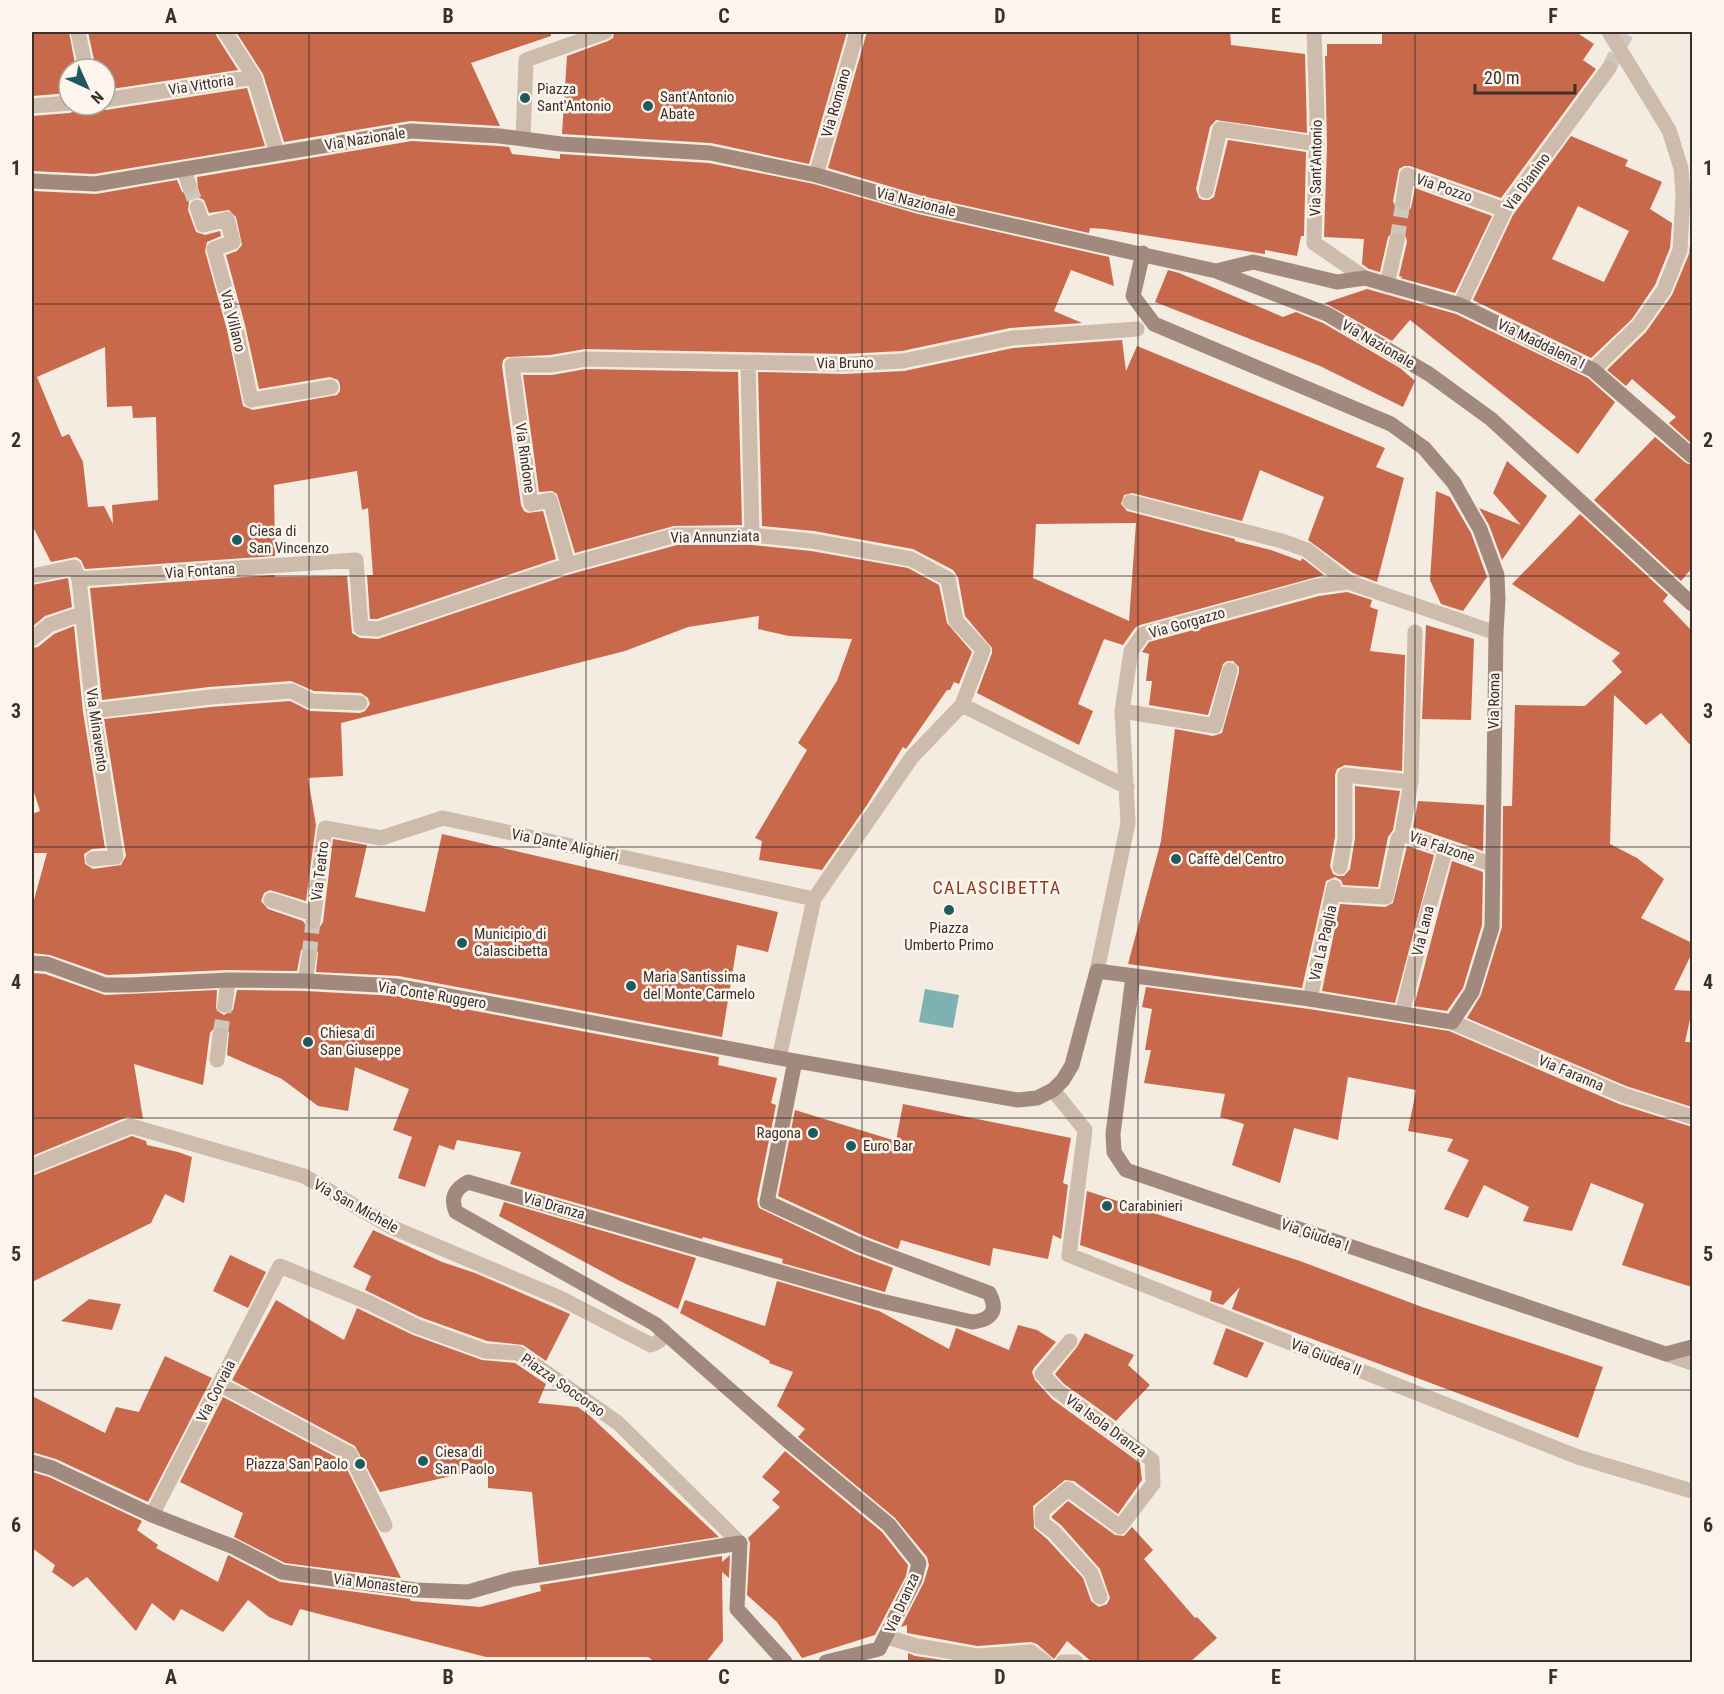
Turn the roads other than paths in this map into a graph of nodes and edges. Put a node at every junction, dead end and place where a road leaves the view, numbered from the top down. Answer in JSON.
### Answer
{"nodes":[{"id":1,"x":78,"y":32,"type":"edge"},
{"id":2,"x":225,"y":32,"type":"edge"},
{"id":3,"x":605,"y":32,"type":"edge"},
{"id":4,"x":857,"y":32,"type":"edge"},
{"id":5,"x":1314,"y":32,"type":"edge"},
{"id":6,"x":1610,"y":32,"type":"edge"},
{"id":7,"x":84,"y":57,"type":"edge"},
{"id":8,"x":1610,"y":68,"type":"tunnel mouth"},
{"id":9,"x":254,"y":77,"type":"junction"},
{"id":10,"x":117,"y":98,"type":"edge"},
{"id":11,"x":57,"y":104,"type":"edge"},
{"id":12,"x":32,"y":106,"type":"edge"},
{"id":13,"x":523,"y":139,"type":"junction"},
{"id":14,"x":1317,"y":144,"type":"junction"},
{"id":15,"x":277,"y":153,"type":"junction"},
{"id":16,"x":184,"y":169,"type":"junction"},
{"id":17,"x":816,"y":175,"type":"junction"},
{"id":18,"x":32,"y":181,"type":"edge"},
{"id":19,"x":189,"y":185,"type":"tunnel mouth"},
{"id":20,"x":1206,"y":191,"type":"dead end"},
{"id":21,"x":1402,"y":202,"type":"tunnel mouth"},
{"id":22,"x":197,"y":207,"type":"tunnel mouth"},
{"id":23,"x":1505,"y":210,"type":"junction"},
{"id":24,"x":1397,"y":240,"type":"tunnel mouth"},
{"id":25,"x":1143,"y":253,"type":"junction"},
{"id":26,"x":1216,"y":271,"type":"junction"},
{"id":27,"x":1365,"y":278,"type":"junction"},
{"id":28,"x":1388,"y":285,"type":"junction"},
{"id":29,"x":1460,"y":305,"type":"junction"},
{"id":30,"x":1137,"y":329,"type":"dead end"},
{"id":31,"x":748,"y":363,"type":"junction"},
{"id":32,"x":551,"y":364,"type":"joint"},
{"id":33,"x":1593,"y":370,"type":"junction"},
{"id":34,"x":331,"y":387,"type":"dead end"},
{"id":35,"x":1692,"y":456,"type":"edge"},
{"id":36,"x":1130,"y":502,"type":"dead end"},
{"id":37,"x":752,"y":535,"type":"junction"},
{"id":38,"x":568,"y":565,"type":"junction"},
{"id":39,"x":32,"y":576,"type":"edge"},
{"id":40,"x":79,"y":579,"type":"junction"},
{"id":41,"x":1348,"y":582,"type":"junction"},
{"id":42,"x":1692,"y":604,"type":"edge"},
{"id":43,"x":83,"y":613,"type":"junction"},
{"id":44,"x":361,"y":628,"type":"joint"},
{"id":45,"x":1415,"y":633,"type":"dead end"},
{"id":46,"x":1496,"y":633,"type":"junction"},
{"id":47,"x":32,"y":639,"type":"edge"},
{"id":48,"x":1230,"y":670,"type":"dead end"},
{"id":49,"x":964,"y":699,"type":"junction"},
{"id":50,"x":360,"y":703,"type":"dead end"},
{"id":51,"x":93,"y":711,"type":"junction"},
{"id":52,"x":1122,"y":711,"type":"junction"},
{"id":53,"x":1410,"y":782,"type":"junction"},
{"id":54,"x":1127,"y":787,"type":"junction"},
{"id":55,"x":325,"y":828,"type":"joint"},
{"id":56,"x":1402,"y":834,"type":"junction"},
{"id":57,"x":1446,"y":848,"type":"junction"},
{"id":58,"x":93,"y":859,"type":"dead end"},
{"id":59,"x":1491,"y":864,"type":"junction"},
{"id":60,"x":1340,"y":867,"type":"dead end"},
{"id":61,"x":1334,"y":891,"type":"joint"},
{"id":62,"x":810,"y":898,"type":"junction"},
{"id":63,"x":272,"y":900,"type":"dead end"},
{"id":64,"x":309,"y":956,"type":"tunnel mouth"},
{"id":65,"x":32,"y":963,"type":"edge"},
{"id":66,"x":1097,"y":971,"type":"junction"},
{"id":67,"x":1133,"y":976,"type":"junction"},
{"id":68,"x":228,"y":980,"type":"junction"},
{"id":69,"x":305,"y":981,"type":"junction"},
{"id":70,"x":1310,"y":999,"type":"junction"},
{"id":71,"x":225,"y":1005,"type":"tunnel mouth"},
{"id":72,"x":1402,"y":1014,"type":"junction"},
{"id":73,"x":1452,"y":1022,"type":"junction"},
{"id":74,"x":220,"y":1035,"type":"tunnel mouth"},
{"id":75,"x":217,"y":1060,"type":"dead end"},
{"id":76,"x":787,"y":1060,"type":"junction"},
{"id":77,"x":1053,"y":1090,"type":"junction"},
{"id":78,"x":1692,"y":1116,"type":"edge"},
{"id":79,"x":32,"y":1166,"type":"edge"},
{"id":80,"x":280,"y":1266,"type":"joint"},
{"id":81,"x":663,"y":1330,"type":"junction"},
{"id":82,"x":1070,"y":1341,"type":"dead end"},
{"id":83,"x":1692,"y":1347,"type":"edge"},
{"id":84,"x":1666,"y":1354,"type":"junction"},
{"id":85,"x":1692,"y":1363,"type":"edge"},
{"id":86,"x":219,"y":1384,"type":"junction"},
{"id":87,"x":32,"y":1462,"type":"edge"},
{"id":88,"x":1692,"y":1491,"type":"edge"},
{"id":89,"x":152,"y":1515,"type":"junction"},
{"id":90,"x":385,"y":1525,"type":"dead end"},
{"id":91,"x":740,"y":1543,"type":"junction"},
{"id":92,"x":1100,"y":1597,"type":"dead end"},
{"id":93,"x":887,"y":1636,"type":"junction"},
{"id":94,"x":785,"y":1662,"type":"edge"},
{"id":95,"x":826,"y":1662,"type":"edge"},
{"id":96,"x":1045,"y":1662,"type":"edge"},
{"id":97,"x":1063,"y":1662,"type":"edge"},
{"id":98,"x":1076,"y":1662,"type":"edge"}],
"edges":[{"from":1,"to":7,"type":"street"},
{"from":2,"to":9,"type":"street"},
{"from":3,"to":13,"type":"street"},
{"from":4,"to":17,"type":"street","name":"Via Romano"},
{"from":5,"to":14,"type":"street","name":"Via Sant'Antonio"},
{"from":6,"to":33,"type":"street"},
{"from":8,"to":23,"type":"street","name":"Via Dianino"},
{"from":9,"to":10,"type":"street","name":"Via Vittoria"},
{"from":9,"to":15,"type":"street","name":"Via Vittoria"},
{"from":11,"to":12,"type":"street"},
{"from":13,"to":15,"type":"street","name":"Via Nazionale"},
{"from":13,"to":17,"type":"street","name":"Via Nazionale"},
{"from":14,"to":20,"type":"street"},
{"from":14,"to":27,"type":"street","name":"Via Sant'Antonio"},
{"from":15,"to":16,"type":"street","name":"Via Nazionale"},
{"from":16,"to":18,"type":"street","name":"Via Nazionale"},
{"from":16,"to":19,"type":"street"},
{"from":17,"to":25,"type":"street","name":"Via Nazionale"},
{"from":21,"to":23,"type":"street","name":"Via Pozzo"},
{"from":22,"to":34,"type":"street","name":"Via Villano"},
{"from":23,"to":29,"type":"street","name":"Via Dianino"},
{"from":24,"to":28,"type":"street"},
{"from":25,"to":26,"type":"street","name":"Via Nazionale"},
{"from":25,"to":46,"type":"street","name":"Via Roma"},
{"from":26,"to":27,"type":"street"},
{"from":26,"to":42,"type":"street","name":"Via Nazionale"},
{"from":27,"to":28,"type":"street","name":"Via Maddalena I"},
{"from":28,"to":29,"type":"street","name":"Via Maddalena I"},
{"from":29,"to":33,"type":"street","name":"Via Maddalena I"},
{"from":30,"to":31,"type":"street","name":"Via Bruno"},
{"from":31,"to":32,"type":"street","name":"Via Bruno"},
{"from":31,"to":37,"type":"street"},
{"from":32,"to":38,"type":"street","name":"Via Rindone"},
{"from":33,"to":35,"type":"street","name":"Via Maddalena I"},
{"from":36,"to":41,"type":"street","name":"Via Gorgazzo"},
{"from":37,"to":38,"type":"street","name":"Via Annunziata"},
{"from":37,"to":49,"type":"street","name":"Via Annunziata"},
{"from":38,"to":44,"type":"street","name":"Via Annunziata"},
{"from":39,"to":40,"type":"street"},
{"from":40,"to":43,"type":"street","name":"Via Minavento"},
{"from":40,"to":44,"type":"street","name":"Via Fontana"},
{"from":41,"to":46,"type":"street","name":"Via Gorgazzo"},
{"from":41,"to":52,"type":"street","name":"Via Gorgazzo"},
{"from":43,"to":47,"type":"street"},
{"from":43,"to":51,"type":"street","name":"Via Minavento"},
{"from":45,"to":53,"type":"street"},
{"from":46,"to":59,"type":"street","name":"Via Roma"},
{"from":48,"to":52,"type":"street"},
{"from":49,"to":54,"type":"street"},
{"from":49,"to":62,"type":"street"},
{"from":50,"to":51,"type":"street"},
{"from":51,"to":58,"type":"street","name":"Via Minavento"},
{"from":52,"to":54,"type":"street","name":"Via Gorgazzo"},
{"from":53,"to":56,"type":"street"},
{"from":53,"to":60,"type":"street"},
{"from":54,"to":66,"type":"street","name":"Via Gorgazzo"},
{"from":55,"to":62,"type":"street","name":"Via Dante Alighieri"},
{"from":55,"to":63,"type":"street","name":"Via Teatro"},
{"from":56,"to":57,"type":"street","name":"Via Falzone"},
{"from":56,"to":61,"type":"street","name":"Via Falzone"},
{"from":57,"to":59,"type":"street","name":"Via Falzone"},
{"from":57,"to":72,"type":"street","name":"Via Lana"},
{"from":59,"to":73,"type":"street","name":"Via Roma"},
{"from":61,"to":70,"type":"street","name":"Via La Paglia"},
{"from":62,"to":76,"type":"street"},
{"from":64,"to":69,"type":"street"},
{"from":65,"to":68,"type":"street","name":"Via Conte Ruggero"},
{"from":66,"to":67,"type":"street"},
{"from":66,"to":77,"type":"street"},
{"from":67,"to":70,"type":"street"},
{"from":67,"to":84,"type":"street","name":"Via Giudea I"},
{"from":68,"to":69,"type":"street","name":"Via Conte Ruggero"},
{"from":68,"to":71,"type":"street"},
{"from":69,"to":76,"type":"street","name":"Via Conte Ruggero"},
{"from":70,"to":72,"type":"street"},
{"from":72,"to":73,"type":"street"},
{"from":73,"to":78,"type":"street","name":"Via Faranna"},
{"from":74,"to":75,"type":"street"},
{"from":76,"to":77,"type":"street","name":"Via Conte Ruggero"},
{"from":76,"to":81,"type":"street","name":"Via Dranza"},
{"from":77,"to":88,"type":"street","name":"Via Giudea II"},
{"from":79,"to":81,"type":"street","name":"Via San Michele"},
{"from":80,"to":86,"type":"street","name":"Via Corvaia"},
{"from":80,"to":91,"type":"street","name":"Piazza Soccorso"},
{"from":81,"to":93,"type":"street","name":"Via Dranza"},
{"from":82,"to":92,"type":"street","name":"Via Isola Dranza"},
{"from":83,"to":84,"type":"street"},
{"from":84,"to":85,"type":"street"},
{"from":86,"to":89,"type":"street","name":"Via Corvaia"},
{"from":86,"to":90,"type":"street"},
{"from":87,"to":89,"type":"street","name":"Via Monastero"},
{"from":89,"to":91,"type":"street","name":"Via Monastero"},
{"from":91,"to":94,"type":"street"},
{"from":93,"to":95,"type":"street","name":"Via Dranza"},
{"from":93,"to":96,"type":"street"},
{"from":97,"to":98,"type":"street"}]}
